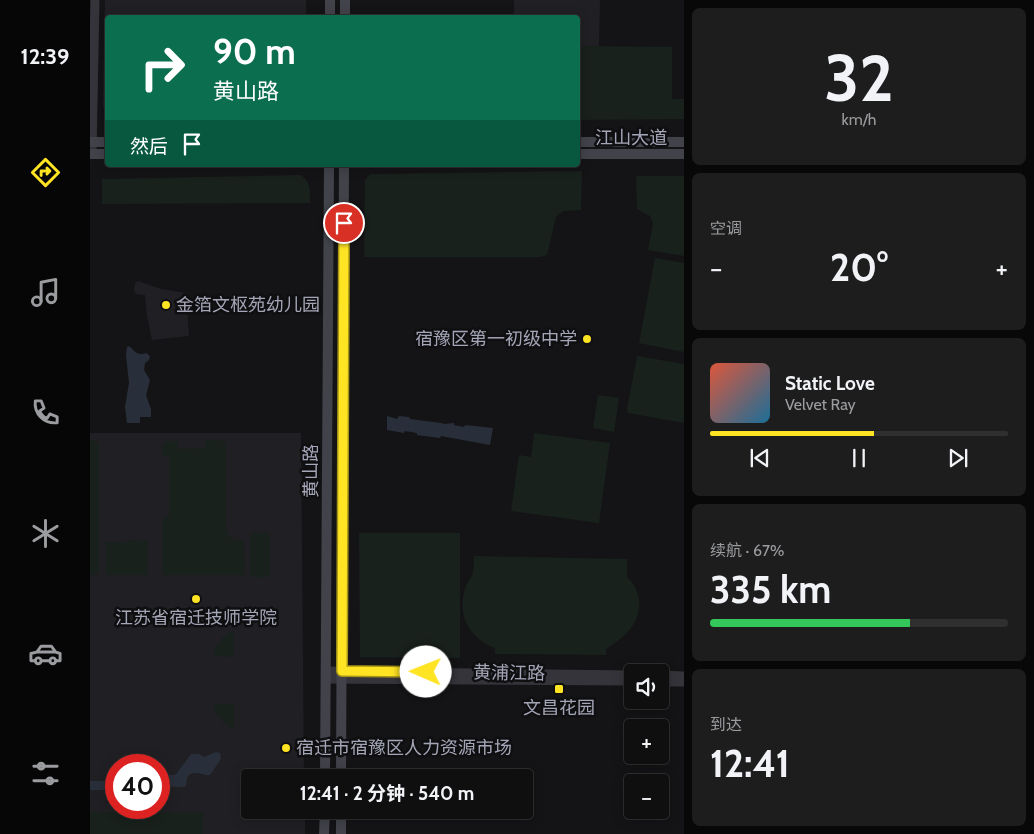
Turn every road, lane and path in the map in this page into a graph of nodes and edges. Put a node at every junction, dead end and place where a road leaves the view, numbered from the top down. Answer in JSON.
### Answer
{"nodes":[{"id":1,"x":94,"y":0,"type":"edge"},
{"id":2,"x":99,"y":0,"type":"edge"},
{"id":3,"x":330,"y":0,"type":"edge"},
{"id":4,"x":345,"y":0,"type":"edge"},
{"id":5,"x":330,"y":15,"type":"edge"},
{"id":6,"x":345,"y":15,"type":"edge"},
{"id":7,"x":97,"y":142,"type":"edge"},
{"id":8,"x":580,"y":142,"type":"edge"},
{"id":9,"x":684,"y":142,"type":"edge"},
{"id":10,"x":97,"y":154,"type":"edge"},
{"id":11,"x":580,"y":154,"type":"edge"},
{"id":12,"x":684,"y":154,"type":"edge"},
{"id":13,"x":329,"y":167,"type":"edge"},
{"id":14,"x":344,"y":167,"type":"edge"},
{"id":15,"x":326,"y":675,"type":"junction"},
{"id":16,"x":342,"y":675,"type":"junction"},
{"id":17,"x":624,"y":675,"type":"edge"},
{"id":18,"x":669,"y":675,"type":"edge"},
{"id":19,"x":684,"y":676,"type":"edge"},
{"id":20,"x":624,"y":682,"type":"edge"},
{"id":21,"x":669,"y":682,"type":"edge"},
{"id":22,"x":684,"y":682,"type":"edge"},
{"id":23,"x":325,"y":769,"type":"edge"},
{"id":24,"x":341,"y":769,"type":"edge"},
{"id":25,"x":325,"y":819,"type":"edge"},
{"id":26,"x":341,"y":819,"type":"edge"},
{"id":27,"x":324,"y":834,"type":"edge"},
{"id":28,"x":341,"y":834,"type":"edge"}],
"edges":[{"from":1,"to":7,"type":"street"},
{"from":2,"to":7,"type":"street"},
{"from":3,"to":5,"type":"main road"},
{"from":4,"to":6,"type":"main road"},
{"from":7,"to":10,"type":"street"},
{"from":8,"to":9,"type":"main road","name":"江山大道"},
{"from":11,"to":12,"type":"main road","name":"江山大道"},
{"from":13,"to":15,"type":"main road","name":"黄山路"},
{"from":14,"to":16,"type":"main road","name":"黄山路"},
{"from":15,"to":16,"type":"street","name":"黄浦江路"},
{"from":15,"to":23,"type":"main road","name":"黄山路"},
{"from":16,"to":17,"type":"street","name":"黄浦江路"},
{"from":16,"to":20,"type":"street","name":"黄浦江路"},
{"from":16,"to":24,"type":"main road","name":"黄山路"},
{"from":18,"to":19,"type":"street"},
{"from":21,"to":22,"type":"street"},
{"from":25,"to":27,"type":"main road"},
{"from":26,"to":28,"type":"main road"}]}
